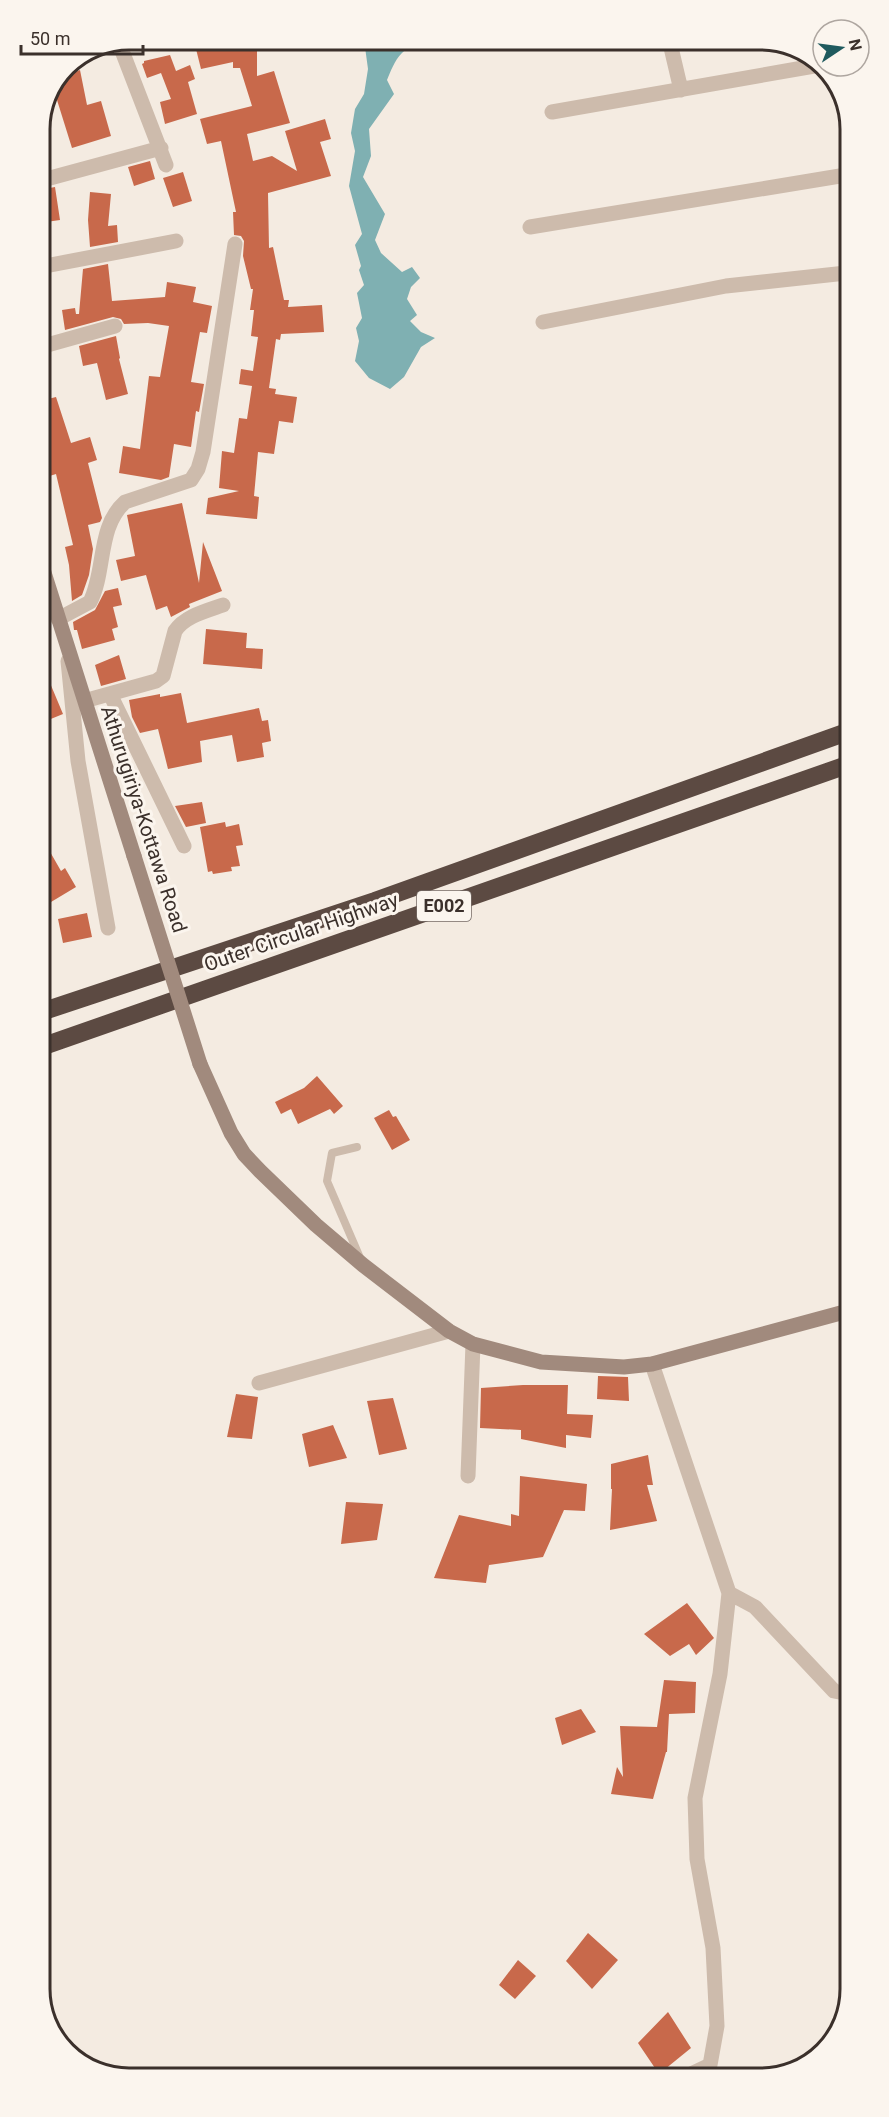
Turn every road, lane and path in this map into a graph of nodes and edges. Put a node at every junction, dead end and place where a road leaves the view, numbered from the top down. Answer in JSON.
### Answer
{"nodes":[{"id":1,"x":122,"y":50,"type":"edge"},
{"id":2,"x":672,"y":50,"type":"edge"},
{"id":3,"x":809,"y":66,"type":"edge"},
{"id":4,"x":681,"y":90,"type":"junction"},
{"id":5,"x":552,"y":112,"type":"dead end"},
{"id":6,"x":161,"y":148,"type":"junction"},
{"id":7,"x":166,"y":165,"type":"dead end"},
{"id":8,"x":840,"y":176,"type":"edge"},
{"id":9,"x":50,"y":177,"type":"edge"},
{"id":10,"x":530,"y":227,"type":"dead end"},
{"id":11,"x":176,"y":241,"type":"dead end"},
{"id":12,"x":235,"y":244,"type":"dead end"},
{"id":13,"x":50,"y":265,"type":"edge"},
{"id":14,"x":840,"y":274,"type":"edge"},
{"id":15,"x":543,"y":322,"type":"dead end"},
{"id":16,"x":115,"y":326,"type":"dead end"},
{"id":17,"x":50,"y":344,"type":"edge"},
{"id":18,"x":50,"y":594,"type":"edge"},
{"id":19,"x":223,"y":605,"type":"dead end"},
{"id":20,"x":57,"y":619,"type":"junction"},
{"id":21,"x":68,"y":651,"type":"junction"},
{"id":22,"x":111,"y":694,"type":"junction"},
{"id":23,"x":84,"y":700,"type":"junction"},
{"id":24,"x":840,"y":735,"type":"edge"},
{"id":25,"x":840,"y":767,"type":"edge"},
{"id":26,"x":184,"y":846,"type":"dead end"},
{"id":27,"x":108,"y":928,"type":"dead end"},
{"id":28,"x":50,"y":1009,"type":"edge"},
{"id":29,"x":50,"y":1044,"type":"edge"},
{"id":30,"x":357,"y":1147,"type":"dead end"},
{"id":31,"x":363,"y":1265,"type":"junction"},
{"id":32,"x":840,"y":1313,"type":"edge"},
{"id":33,"x":449,"y":1331,"type":"junction"},
{"id":34,"x":473,"y":1344,"type":"junction"},
{"id":35,"x":652,"y":1364,"type":"junction"},
{"id":36,"x":260,"y":1383,"type":"dead end"},
{"id":37,"x":468,"y":1476,"type":"dead end"},
{"id":38,"x":729,"y":1593,"type":"junction"},
{"id":39,"x":840,"y":1692,"type":"edge"},
{"id":40,"x":704,"y":2068,"type":"edge"}],
"edges":[{"from":1,"to":6,"type":"street"},
{"from":2,"to":4,"type":"street"},
{"from":3,"to":4,"type":"street"},
{"from":4,"to":5,"type":"street"},
{"from":6,"to":7,"type":"street"},
{"from":6,"to":9,"type":"street"},
{"from":8,"to":10,"type":"street"},
{"from":11,"to":13,"type":"street"},
{"from":12,"to":20,"type":"street"},
{"from":14,"to":15,"type":"street"},
{"from":16,"to":17,"type":"street"},
{"from":18,"to":20,"type":"main road","name":"Athurugiriya-Kottawa Road"},
{"from":19,"to":22,"type":"street"},
{"from":20,"to":21,"type":"main road","name":"Athurugiriya-Kottawa Road"},
{"from":21,"to":23,"type":"main road","name":"Athurugiriya-Kottawa Road"},
{"from":21,"to":27,"type":"street"},
{"from":22,"to":23,"type":"street"},
{"from":22,"to":26,"type":"street"},
{"from":23,"to":31,"type":"main road","name":"Athurugiriya-Kottawa Road","bridge":true},
{"from":24,"to":28,"type":"highway","name":"Outer Circular Highway","number":"E002"},
{"from":25,"to":29,"type":"highway","name":"Outer Circular Highway","number":"E002"},
{"from":30,"to":31,"type":"lane"},
{"from":31,"to":33,"type":"main road","name":"Athurugiriya-Kottawa Road"},
{"from":32,"to":35,"type":"main road","name":"Athurugiriya-Kottawa Road"},
{"from":33,"to":34,"type":"main road","name":"Athurugiriya-Kottawa Road"},
{"from":33,"to":36,"type":"street"},
{"from":34,"to":35,"type":"main road","name":"Athurugiriya-Kottawa Road"},
{"from":34,"to":37,"type":"street"},
{"from":35,"to":38,"type":"street"},
{"from":38,"to":39,"type":"street"},
{"from":38,"to":40,"type":"street"}]}
